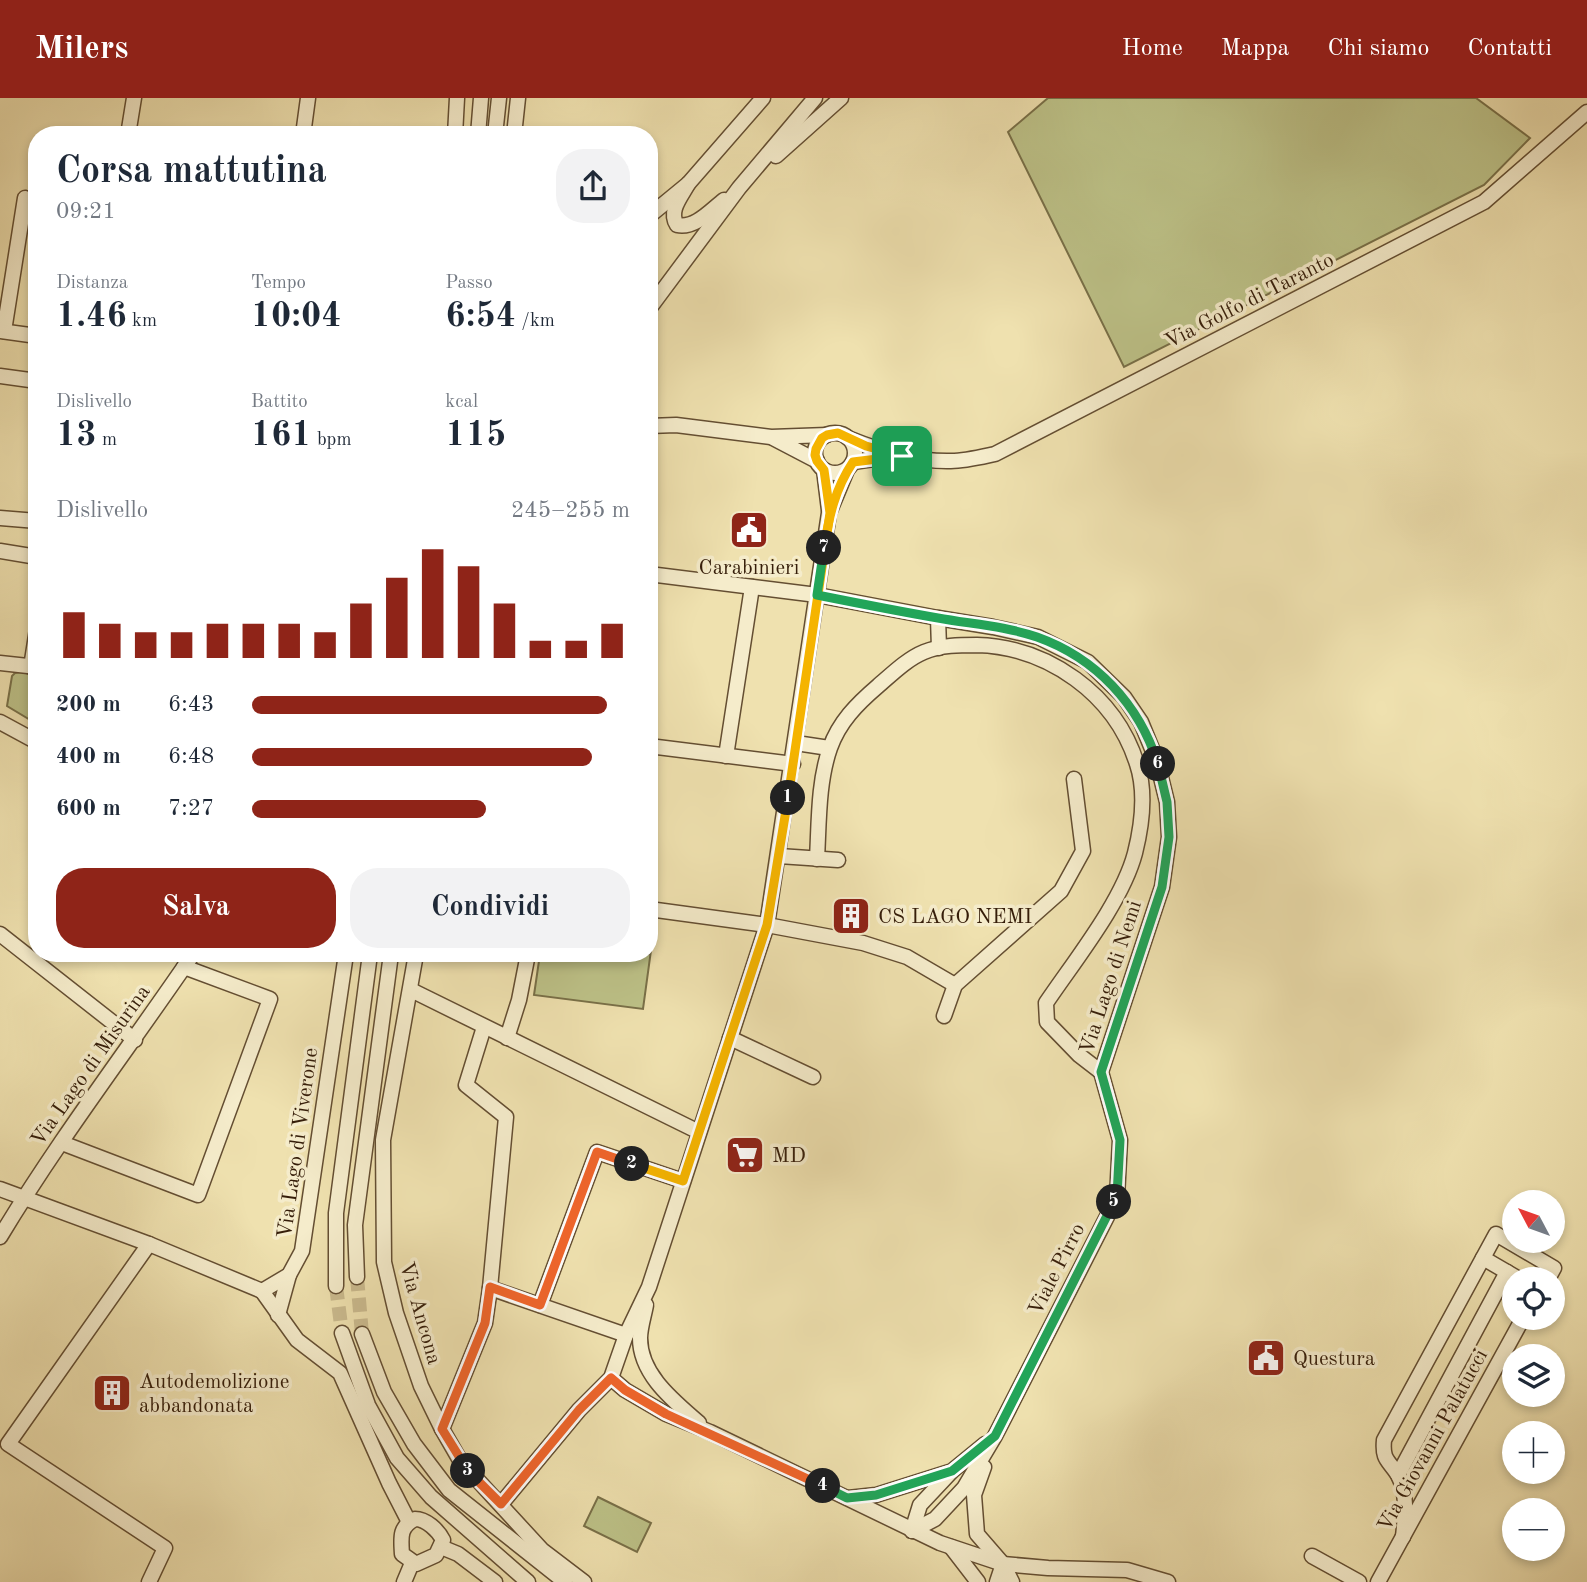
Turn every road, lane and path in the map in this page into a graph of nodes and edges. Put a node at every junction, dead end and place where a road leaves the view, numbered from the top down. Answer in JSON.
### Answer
{"nodes":[{"id":1,"x":134,"y":98,"type":"edge"},
{"id":2,"x":308,"y":98,"type":"edge"},
{"id":3,"x":457,"y":98,"type":"edge"},
{"id":4,"x":481,"y":98,"type":"edge"},
{"id":5,"x":499,"y":98,"type":"edge"},
{"id":6,"x":518,"y":98,"type":"edge"},
{"id":7,"x":763,"y":98,"type":"edge"},
{"id":8,"x":815,"y":98,"type":"edge"},
{"id":9,"x":841,"y":98,"type":"edge"},
{"id":10,"x":1587,"y":112,"type":"edge"},
{"id":11,"x":129,"y":126,"type":"edge"},
{"id":12,"x":304,"y":126,"type":"edge"},
{"id":13,"x":456,"y":126,"type":"edge"},
{"id":14,"x":479,"y":126,"type":"edge"},
{"id":15,"x":496,"y":126,"type":"edge"},
{"id":16,"x":515,"y":126,"type":"edge"},
{"id":17,"x":688,"y":184,"type":"junction"},
{"id":18,"x":740,"y":188,"type":"junction"},
{"id":19,"x":25,"y":198,"type":"dead end"},
{"id":20,"x":658,"y":209,"type":"edge"},
{"id":21,"x":658,"y":297,"type":"edge"},
{"id":22,"x":2,"y":331,"type":"edge"},
{"id":23,"x":28,"y":335,"type":"edge"},
{"id":24,"x":0,"y":376,"type":"edge"},
{"id":25,"x":28,"y":380,"type":"edge"},
{"id":26,"x":658,"y":418,"type":"edge"},
{"id":27,"x":677,"y":425,"type":"junction"},
{"id":28,"x":658,"y":426,"type":"edge"},
{"id":29,"x":827,"y":435,"type":"junction"},
{"id":30,"x":771,"y":437,"type":"junction"},
{"id":31,"x":848,"y":438,"type":"junction"},
{"id":32,"x":902,"y":456,"type":"junction"},
{"id":33,"x":820,"y":465,"type":"junction"},
{"id":34,"x":850,"y":466,"type":"junction"},
{"id":35,"x":830,"y":513,"type":"junction"},
{"id":36,"x":0,"y":518,"type":"edge"},
{"id":37,"x":28,"y":520,"type":"edge"},
{"id":38,"x":0,"y":551,"type":"edge"},
{"id":39,"x":28,"y":556,"type":"edge"},
{"id":40,"x":658,"y":575,"type":"edge"},
{"id":41,"x":752,"y":587,"type":"junction"},
{"id":42,"x":817,"y":595,"type":"junction"},
{"id":43,"x":938,"y":618,"type":"junction"},
{"id":44,"x":939,"y":648,"type":"junction"},
{"id":45,"x":0,"y":663,"type":"edge"},
{"id":46,"x":28,"y":666,"type":"edge"},
{"id":47,"x":0,"y":722,"type":"edge"},
{"id":48,"x":28,"y":738,"type":"edge"},
{"id":49,"x":796,"y":743,"type":"junction"},
{"id":50,"x":658,"y":747,"type":"edge"},
{"id":51,"x":830,"y":748,"type":"junction"},
{"id":52,"x":726,"y":756,"type":"junction"},
{"id":53,"x":793,"y":764,"type":"junction"},
{"id":54,"x":1074,"y":779,"type":"dead end"},
{"id":55,"x":1167,"y":802,"type":"junction"},
{"id":56,"x":1143,"y":804,"type":"junction"},
{"id":57,"x":779,"y":856,"type":"junction"},
{"id":58,"x":817,"y":859,"type":"junction"},
{"id":59,"x":838,"y":860,"type":"dead end"},
{"id":60,"x":658,"y":910,"type":"edge"},
{"id":61,"x":767,"y":925,"type":"junction"},
{"id":62,"x":0,"y":934,"type":"edge"},
{"id":63,"x":28,"y":956,"type":"edge"},
{"id":64,"x":36,"y":962,"type":"edge"},
{"id":65,"x":187,"y":962,"type":"edge"},
{"id":66,"x":345,"y":962,"type":"edge"},
{"id":67,"x":368,"y":962,"type":"edge"},
{"id":68,"x":390,"y":962,"type":"edge"},
{"id":69,"x":415,"y":962,"type":"edge"},
{"id":70,"x":526,"y":962,"type":"edge"},
{"id":71,"x":184,"y":967,"type":"junction"},
{"id":72,"x":955,"y":985,"type":"junction"},
{"id":73,"x":411,"y":990,"type":"junction"},
{"id":74,"x":944,"y":1016,"type":"dead end"},
{"id":75,"x":484,"y":1027,"type":"junction"},
{"id":76,"x":507,"y":1038,"type":"junction"},
{"id":77,"x":730,"y":1038,"type":"junction"},
{"id":78,"x":135,"y":1040,"type":"junction"},
{"id":79,"x":1101,"y":1072,"type":"junction"},
{"id":80,"x":813,"y":1077,"type":"dead end"},
{"id":81,"x":699,"y":1132,"type":"junction"},
{"id":82,"x":62,"y":1143,"type":"junction"},
{"id":83,"x":683,"y":1181,"type":"junction"},
{"id":84,"x":0,"y":1189,"type":"edge"},
{"id":85,"x":24,"y":1197,"type":"junction"},
{"id":86,"x":0,"y":1237,"type":"edge"},
{"id":87,"x":149,"y":1244,"type":"junction"},
{"id":88,"x":1483,"y":1258,"type":"junction"},
{"id":89,"x":1552,"y":1267,"type":"edge"},
{"id":90,"x":1502,"y":1269,"type":"edge"},
{"id":91,"x":289,"y":1275,"type":"junction"},
{"id":92,"x":357,"y":1277,"type":"tunnel mouth"},
{"id":93,"x":336,"y":1286,"type":"tunnel mouth"},
{"id":94,"x":490,"y":1287,"type":"junction"},
{"id":95,"x":649,"y":1287,"type":"junction"},
{"id":96,"x":262,"y":1290,"type":"junction"},
{"id":97,"x":1502,"y":1295,"type":"edge"},
{"id":98,"x":540,"y":1305,"type":"junction"},
{"id":99,"x":278,"y":1315,"type":"junction"},
{"id":100,"x":1516,"y":1330,"type":"edge"},
{"id":101,"x":342,"y":1333,"type":"tunnel mouth"},
{"id":102,"x":362,"y":1334,"type":"tunnel mouth"},
{"id":103,"x":626,"y":1335,"type":"junction"},
{"id":104,"x":611,"y":1378,"type":"junction"},
{"id":105,"x":442,"y":1429,"type":"junction"},
{"id":106,"x":710,"y":1432,"type":"junction"},
{"id":107,"x":995,"y":1436,"type":"junction"},
{"id":108,"x":952,"y":1471,"type":"junction"},
{"id":109,"x":1398,"y":1475,"type":"junction"},
{"id":110,"x":847,"y":1498,"type":"junction"},
{"id":111,"x":501,"y":1504,"type":"junction"},
{"id":112,"x":409,"y":1522,"type":"junction"},
{"id":113,"x":912,"y":1531,"type":"junction"},
{"id":114,"x":1403,"y":1537,"type":"junction"},
{"id":115,"x":950,"y":1546,"type":"junction"},
{"id":116,"x":441,"y":1547,"type":"junction"},
{"id":117,"x":1312,"y":1556,"type":"dead end"},
{"id":118,"x":412,"y":1563,"type":"junction"},
{"id":119,"x":1003,"y":1564,"type":"junction"},
{"id":120,"x":479,"y":1569,"type":"junction"},
{"id":121,"x":514,"y":1570,"type":"junction"},
{"id":122,"x":1046,"y":1575,"type":"edge"},
{"id":123,"x":149,"y":1582,"type":"edge"},
{"id":124,"x":404,"y":1582,"type":"edge"},
{"id":125,"x":495,"y":1582,"type":"edge"},
{"id":126,"x":528,"y":1582,"type":"edge"},
{"id":127,"x":565,"y":1582,"type":"edge"},
{"id":128,"x":584,"y":1582,"type":"edge"},
{"id":129,"x":978,"y":1582,"type":"edge"},
{"id":130,"x":997,"y":1582,"type":"edge"},
{"id":131,"x":1012,"y":1582,"type":"edge"},
{"id":132,"x":1168,"y":1582,"type":"edge"},
{"id":133,"x":1359,"y":1582,"type":"edge"},
{"id":134,"x":1378,"y":1582,"type":"edge"}],
"edges":[{"from":1,"to":11,"type":"street"},
{"from":2,"to":12,"type":"street"},
{"from":3,"to":13,"type":"street"},
{"from":4,"to":14,"type":"street"},
{"from":5,"to":15,"type":"street"},
{"from":6,"to":16,"type":"street"},
{"from":7,"to":17,"type":"street"},
{"from":8,"to":18,"type":"street"},
{"from":9,"to":18,"type":"street"},
{"from":10,"to":32,"type":"street","name":"Via Golfo di Taranto"},
{"from":17,"to":18,"type":"street"},
{"from":17,"to":20,"type":"street"},
{"from":18,"to":21,"type":"street"},
{"from":19,"to":22,"type":"street"},
{"from":22,"to":23,"type":"street"},
{"from":24,"to":25,"type":"street"},
{"from":26,"to":27,"type":"street"},
{"from":27,"to":28,"type":"street"},
{"from":27,"to":30,"type":"street"},
{"from":29,"to":30,"type":"street"},
{"from":29,"to":31,"type":"street"},
{"from":29,"to":33,"type":"street"},
{"from":30,"to":33,"type":"street"},
{"from":31,"to":32,"type":"street","name":"Via Golfo di Taranto"},
{"from":31,"to":34,"type":"street"},
{"from":32,"to":34,"type":"street","name":"Via Golfo di Taranto"},
{"from":33,"to":34,"type":"street"},
{"from":33,"to":35,"type":"street"},
{"from":34,"to":35,"type":"street"},
{"from":35,"to":42,"type":"street"},
{"from":36,"to":37,"type":"street"},
{"from":38,"to":39,"type":"street"},
{"from":40,"to":41,"type":"street","name":"Via Lago di Nemi"},
{"from":41,"to":42,"type":"street","name":"Via Lago di Nemi"},
{"from":41,"to":52,"type":"street"},
{"from":42,"to":43,"type":"street","name":"Via Lago di Nemi"},
{"from":42,"to":49,"type":"street"},
{"from":43,"to":44,"type":"street"},
{"from":43,"to":55,"type":"street","name":"Via Lago di Nemi"},
{"from":44,"to":51,"type":"street","name":"Via Lago di Nemi"},
{"from":44,"to":56,"type":"street","name":"Via Lago di Nemi"},
{"from":45,"to":46,"type":"street"},
{"from":47,"to":48,"type":"street"},
{"from":49,"to":51,"type":"street"},
{"from":49,"to":53,"type":"street"},
{"from":50,"to":52,"type":"street"},
{"from":51,"to":58,"type":"street"},
{"from":52,"to":53,"type":"street"},
{"from":53,"to":57,"type":"street"},
{"from":54,"to":72,"type":"street"},
{"from":55,"to":56,"type":"street"},
{"from":55,"to":79,"type":"street","name":"Via Lago di Nemi"},
{"from":56,"to":79,"type":"street","name":"Via Lago di Nemi"},
{"from":57,"to":58,"type":"street"},
{"from":57,"to":61,"type":"street"},
{"from":58,"to":59,"type":"street"},
{"from":60,"to":61,"type":"street"},
{"from":61,"to":72,"type":"street"},
{"from":61,"to":77,"type":"street"},
{"from":62,"to":63,"type":"street"},
{"from":64,"to":78,"type":"street"},
{"from":65,"to":71,"type":"street","name":"Via Lago di Misurina"},
{"from":66,"to":91,"type":"street","name":"Via Lago di Viverone"},
{"from":67,"to":93,"type":"street"},
{"from":68,"to":92,"type":"street"},
{"from":69,"to":73,"type":"street","name":"Via Ancona"},
{"from":70,"to":76,"type":"street"},
{"from":71,"to":78,"type":"street","name":"Via Lago di Misurina"},
{"from":71,"to":82,"type":"street","name":"Via Lago di Misurina"},
{"from":72,"to":74,"type":"street"},
{"from":73,"to":75,"type":"street"},
{"from":73,"to":105,"type":"street","name":"Via Ancona"},
{"from":75,"to":76,"type":"street"},
{"from":75,"to":94,"type":"street"},
{"from":76,"to":81,"type":"street"},
{"from":77,"to":80,"type":"street"},
{"from":77,"to":81,"type":"street"},
{"from":78,"to":82,"type":"street","name":"Via Lago di Misurina"},
{"from":79,"to":107,"type":"street","name":"Viale Pirro"},
{"from":81,"to":83,"type":"street"},
{"from":82,"to":85,"type":"street","name":"Via Lago di Misurina"},
{"from":83,"to":95,"type":"street"},
{"from":83,"to":98,"type":"street"},
{"from":84,"to":85,"type":"street"},
{"from":85,"to":86,"type":"street","name":"Via Lago di Misurina"},
{"from":85,"to":87,"type":"street"},
{"from":87,"to":96,"type":"street"},
{"from":87,"to":123,"type":"street"},
{"from":88,"to":89,"type":"street"},
{"from":88,"to":90,"type":"street"},
{"from":88,"to":109,"type":"street"},
{"from":91,"to":96,"type":"street"},
{"from":91,"to":99,"type":"street","name":"Via Lago di Viverone"},
{"from":94,"to":98,"type":"street"},
{"from":94,"to":105,"type":"street"},
{"from":95,"to":103,"type":"street"},
{"from":95,"to":106,"type":"street"},
{"from":96,"to":99,"type":"street"},
{"from":97,"to":109,"type":"street"},
{"from":98,"to":103,"type":"street"},
{"from":99,"to":112,"type":"street"},
{"from":100,"to":114,"type":"street","name":"Via Giovanni Palatucci"},
{"from":101,"to":121,"type":"street"},
{"from":102,"to":127,"type":"street"},
{"from":103,"to":104,"type":"street"},
{"from":104,"to":106,"type":"street"},
{"from":104,"to":111,"type":"street"},
{"from":105,"to":111,"type":"street","name":"Via Ancona"},
{"from":106,"to":110,"type":"street"},
{"from":107,"to":108,"type":"street","name":"Viale Pirro"},
{"from":107,"to":113,"type":"street","name":"Viale Pirro"},
{"from":107,"to":119,"type":"street","name":"Viale Pirro"},
{"from":108,"to":110,"type":"street","name":"Viale Pirro"},
{"from":108,"to":113,"type":"street","name":"Viale Pirro"},
{"from":109,"to":114,"type":"street"},
{"from":110,"to":113,"type":"street"},
{"from":111,"to":128,"type":"street","name":"Via Ancona"},
{"from":112,"to":116,"type":"street"},
{"from":112,"to":118,"type":"street"},
{"from":113,"to":115,"type":"street"},
{"from":114,"to":134,"type":"street","name":"Via Giovanni Palatucci"},
{"from":115,"to":119,"type":"street"},
{"from":115,"to":129,"type":"street"},
{"from":116,"to":118,"type":"street"},
{"from":116,"to":120,"type":"street"},
{"from":117,"to":133,"type":"street"},
{"from":118,"to":124,"type":"street"},
{"from":119,"to":122,"type":"street"},
{"from":119,"to":130,"type":"street"},
{"from":119,"to":131,"type":"street","name":"Viale Pirro"},
{"from":120,"to":121,"type":"street"},
{"from":120,"to":125,"type":"street"},
{"from":121,"to":126,"type":"street"},
{"from":122,"to":132,"type":"street"}]}
